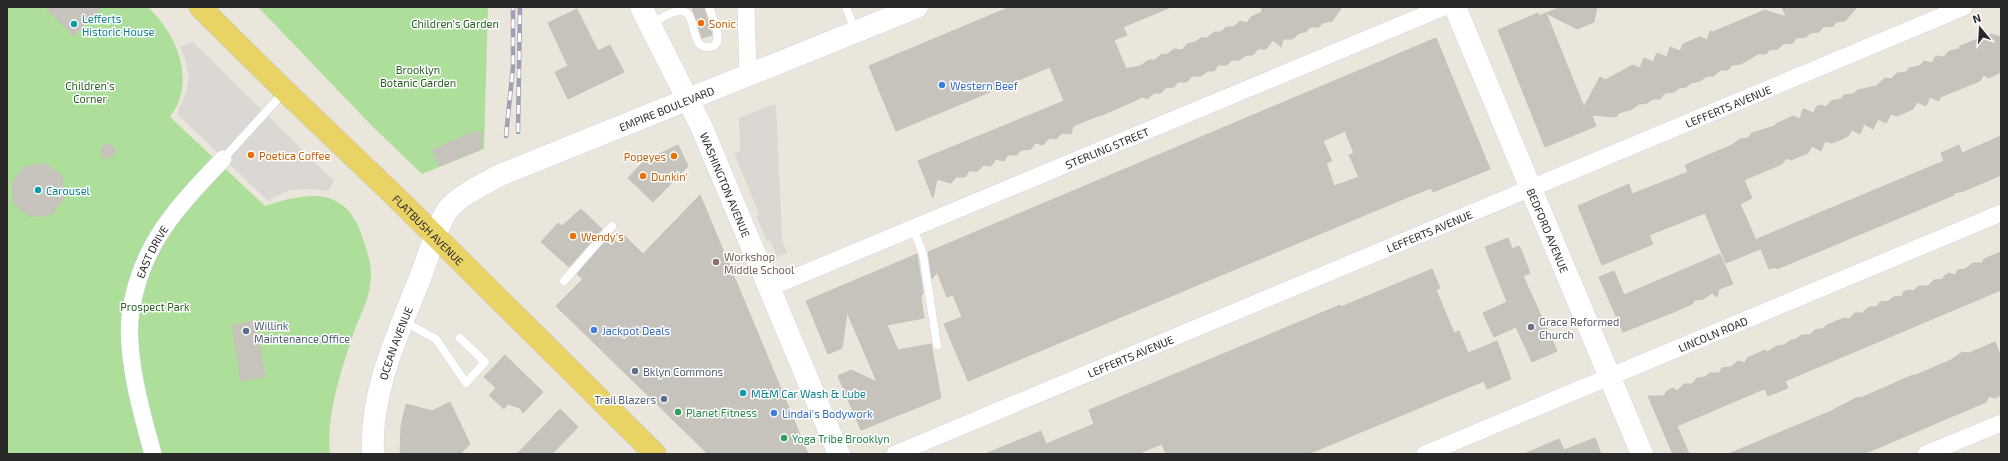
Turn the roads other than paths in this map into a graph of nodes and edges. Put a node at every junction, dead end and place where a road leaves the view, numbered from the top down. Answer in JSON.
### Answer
{"nodes":[{"id":1,"x":200,"y":7,"type":"edge"},
{"id":2,"x":709,"y":7,"type":"edge"},
{"id":3,"x":746,"y":7,"type":"edge"},
{"id":4,"x":846,"y":7,"type":"edge"},
{"id":5,"x":917,"y":7,"type":"edge"},
{"id":6,"x":1444,"y":7,"type":"edge"},
{"id":7,"x":1455,"y":7,"type":"edge"},
{"id":8,"x":1964,"y":7,"type":"edge"},
{"id":9,"x":646,"y":16,"type":"edge"},
{"id":10,"x":856,"y":32,"type":"junction"},
{"id":11,"x":748,"y":75,"type":"junction"},
{"id":12,"x":285,"y":91,"type":"junction"},
{"id":13,"x":688,"y":100,"type":"junction"},
{"id":14,"x":223,"y":159,"type":"joint"},
{"id":15,"x":1530,"y":189,"type":"junction"},
{"id":16,"x":2001,"y":213,"type":"edge"},
{"id":17,"x":612,"y":226,"type":"dead end"},
{"id":18,"x":913,"y":228,"type":"junction"},
{"id":19,"x":436,"y":235,"type":"junction"},
{"id":20,"x":564,"y":281,"type":"dead end"},
{"id":21,"x":769,"y":288,"type":"junction"},
{"id":22,"x":403,"y":321,"type":"junction"},
{"id":23,"x":460,"y":338,"type":"dead end"},
{"id":24,"x":937,"y":345,"type":"dead end"},
{"id":25,"x":1609,"y":377,"type":"junction"},
{"id":26,"x":2001,"y":423,"type":"edge"},
{"id":27,"x":153,"y":454,"type":"edge"},
{"id":28,"x":373,"y":454,"type":"edge"},
{"id":29,"x":655,"y":454,"type":"edge"},
{"id":30,"x":839,"y":454,"type":"edge"},
{"id":31,"x":895,"y":454,"type":"edge"},
{"id":32,"x":1425,"y":454,"type":"edge"},
{"id":33,"x":1642,"y":454,"type":"edge"},
{"id":34,"x":1926,"y":454,"type":"edge"}],
"edges":[{"from":1,"to":12,"type":"main road","name":"FLATBUSH AVENUE"},
{"from":2,"to":9,"type":"lane"},
{"from":3,"to":11,"type":"street"},
{"from":4,"to":10,"type":"lane"},
{"from":5,"to":10,"type":"main road","name":"EMPIRE BOULEVARD"},
{"from":6,"to":18,"type":"street","name":"STERLING STREET"},
{"from":7,"to":15,"type":"main road","name":"BEDFORD AVENUE"},
{"from":8,"to":15,"type":"street","name":"LEFFERTS AVENUE"},
{"from":9,"to":13,"type":"main road","name":"WASHINGTON AVENUE"},
{"from":10,"to":11,"type":"main road","name":"EMPIRE BOULEVARD"},
{"from":11,"to":13,"type":"main road","name":"EMPIRE BOULEVARD"},
{"from":12,"to":14,"type":"lane","name":"EAST DRIVE"},
{"from":12,"to":19,"type":"main road","name":"FLATBUSH AVENUE"},
{"from":13,"to":19,"type":"main road","name":"EMPIRE BOULEVARD"},
{"from":13,"to":21,"type":"main road","name":"WASHINGTON AVENUE"},
{"from":14,"to":27,"type":"street","name":"EAST DRIVE"},
{"from":15,"to":25,"type":"main road","name":"BEDFORD AVENUE"},
{"from":15,"to":31,"type":"street","name":"LEFFERTS AVENUE"},
{"from":16,"to":25,"type":"street","name":"LINCOLN ROAD"},
{"from":17,"to":20,"type":"lane"},
{"from":18,"to":21,"type":"street","name":"STERLING STREET"},
{"from":18,"to":24,"type":"lane"},
{"from":19,"to":22,"type":"main road","name":"OCEAN AVENUE"},
{"from":19,"to":29,"type":"main road","name":"FLATBUSH AVENUE"},
{"from":21,"to":30,"type":"main road","name":"WASHINGTON AVENUE"},
{"from":22,"to":23,"type":"lane"},
{"from":22,"to":28,"type":"main road","name":"OCEAN AVENUE"},
{"from":25,"to":32,"type":"street","name":"LINCOLN ROAD"},
{"from":25,"to":33,"type":"main road","name":"BEDFORD AVENUE"},
{"from":26,"to":34,"type":"street"}]}
